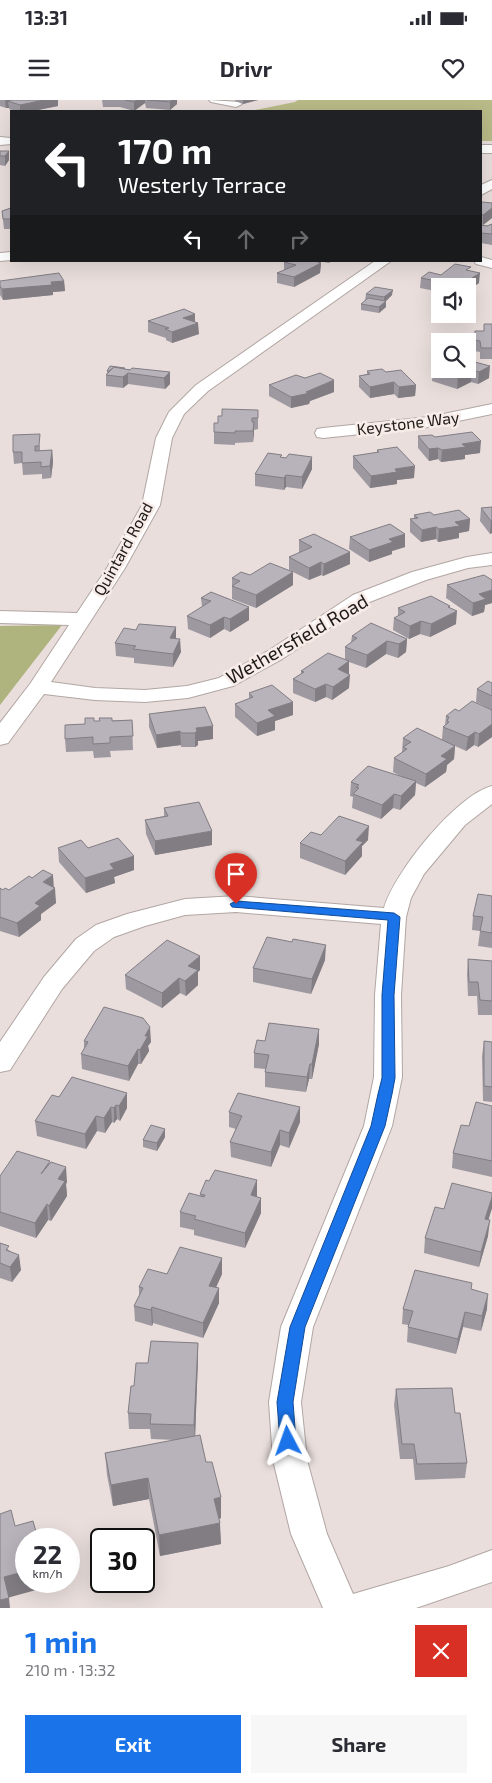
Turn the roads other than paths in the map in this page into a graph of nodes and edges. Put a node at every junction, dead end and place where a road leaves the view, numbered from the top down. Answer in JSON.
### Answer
{"nodes":[{"id":1,"x":215,"y":100,"type":"edge"},
{"id":2,"x":236,"y":104,"type":"dead end"},
{"id":3,"x":383,"y":262,"type":"edge"},
{"id":4,"x":492,"y":409,"type":"edge"},
{"id":5,"x":324,"y":433,"type":"dead end"},
{"id":6,"x":492,"y":559,"type":"edge"},
{"id":7,"x":0,"y":617,"type":"edge"},
{"id":8,"x":82,"y":619,"type":"junction"},
{"id":9,"x":38,"y":687,"type":"junction"},
{"id":10,"x":0,"y":738,"type":"edge"},
{"id":11,"x":492,"y":793,"type":"edge"},
{"id":12,"x":394,"y":917,"type":"junction"},
{"id":13,"x":0,"y":1063,"type":"edge"},
{"id":14,"x":492,"y":1566,"type":"edge"},
{"id":15,"x":341,"y":1608,"type":"edge"},
{"id":16,"x":359,"y":1608,"type":"edge"}],
"edges":[{"from":1,"to":2,"type":"street"},
{"from":3,"to":8,"type":"street","name":"Quintard Road"},
{"from":4,"to":5,"type":"street","name":"Keystone Way"},
{"from":6,"to":9,"type":"street","name":"Wethersfield Road"},
{"from":7,"to":8,"type":"street"},
{"from":8,"to":9,"type":"street","name":"Quintard Road"},
{"from":9,"to":10,"type":"street","name":"Quintard Road"},
{"from":11,"to":12,"type":"street"},
{"from":12,"to":13,"type":"street"},
{"from":12,"to":15,"type":"street"},
{"from":14,"to":16,"type":"street"}]}
